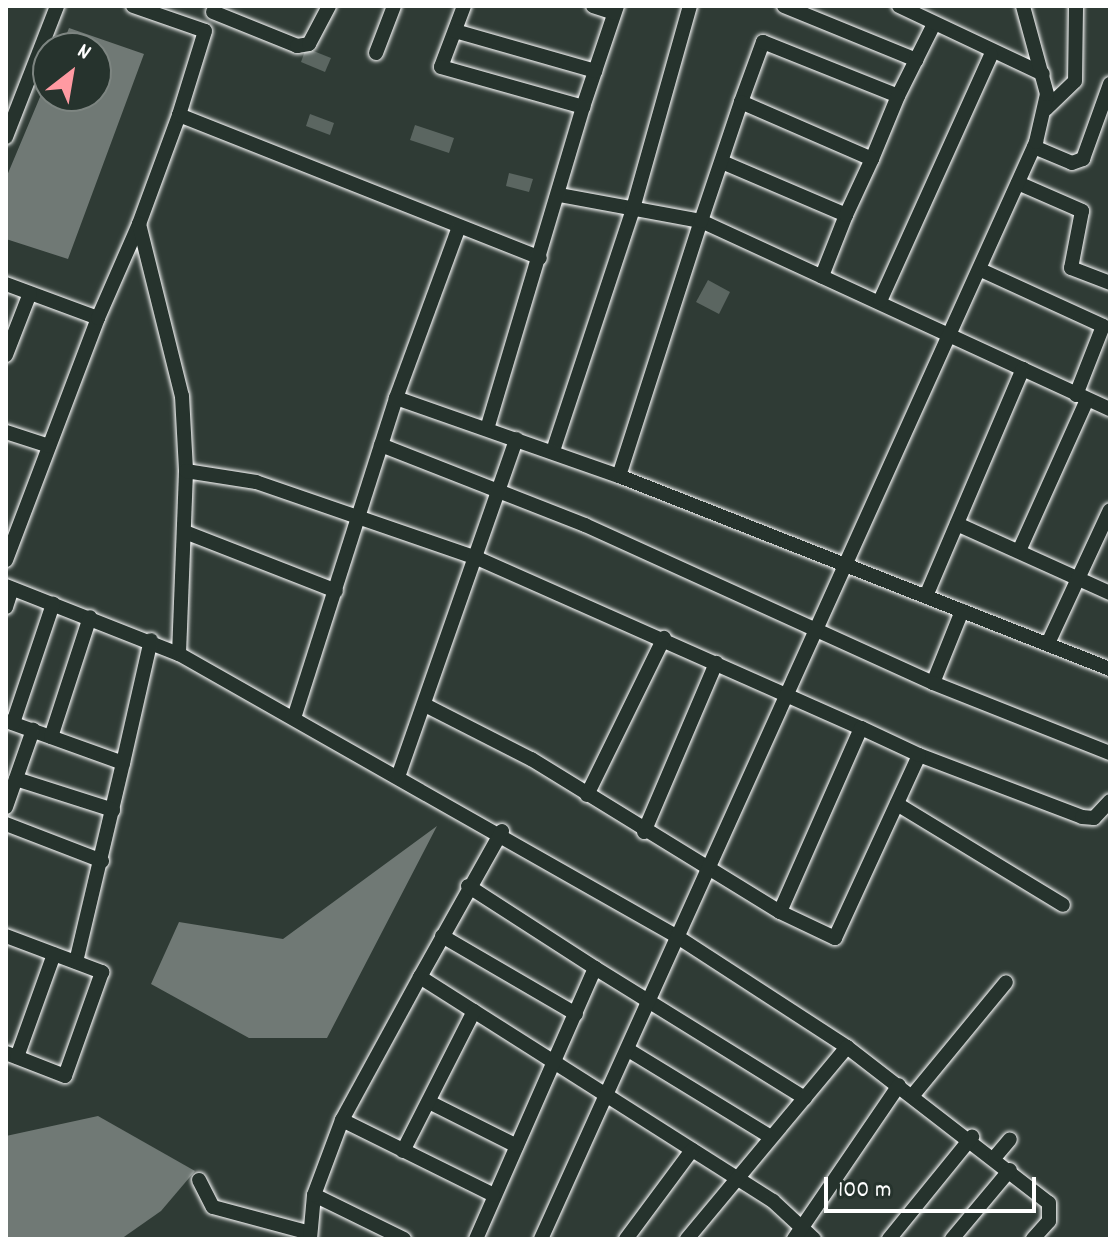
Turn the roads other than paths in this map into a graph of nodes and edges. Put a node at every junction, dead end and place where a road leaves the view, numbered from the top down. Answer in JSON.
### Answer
{"nodes":[{"id":1,"x":57,"y":6,"type":"edge"},
{"id":2,"x":133,"y":6,"type":"edge"},
{"id":3,"x":329,"y":6,"type":"edge"},
{"id":4,"x":394,"y":6,"type":"edge"},
{"id":5,"x":464,"y":6,"type":"edge"},
{"id":6,"x":593,"y":6,"type":"edge"},
{"id":7,"x":690,"y":6,"type":"edge"},
{"id":8,"x":784,"y":6,"type":"edge"},
{"id":9,"x":899,"y":6,"type":"edge"},
{"id":10,"x":1023,"y":6,"type":"edge"},
{"id":11,"x":1076,"y":6,"type":"edge"},
{"id":12,"x":215,"y":9,"type":"edge"},
{"id":13,"x":616,"y":9,"type":"edge"},
{"id":14,"x":934,"y":24,"type":"junction"},
{"id":15,"x":205,"y":31,"type":"junction"},
{"id":16,"x":455,"y":31,"type":"junction"},
{"id":17,"x":376,"y":53,"type":"dead end"},
{"id":18,"x":991,"y":55,"type":"junction"},
{"id":19,"x":916,"y":60,"type":"junction"},
{"id":20,"x":595,"y":71,"type":"junction"},
{"id":21,"x":1043,"y":74,"type":"junction"},
{"id":22,"x":1110,"y":84,"type":"edge"},
{"id":23,"x":898,"y":96,"type":"junction"},
{"id":24,"x":741,"y":102,"type":"junction"},
{"id":25,"x":583,"y":107,"type":"junction"},
{"id":26,"x":1046,"y":109,"type":"junction"},
{"id":27,"x":179,"y":115,"type":"junction"},
{"id":28,"x":7,"y":132,"type":"edge"},
{"id":29,"x":1034,"y":147,"type":"junction"},
{"id":30,"x":872,"y":159,"type":"junction"},
{"id":31,"x":722,"y":162,"type":"junction"},
{"id":32,"x":1018,"y":183,"type":"junction"},
{"id":33,"x":559,"y":195,"type":"junction"},
{"id":34,"x":632,"y":212,"type":"junction"},
{"id":35,"x":846,"y":215,"type":"junction"},
{"id":36,"x":701,"y":221,"type":"junction"},
{"id":37,"x":139,"y":224,"type":"junction"},
{"id":38,"x":459,"y":227,"type":"junction"},
{"id":39,"x":540,"y":258,"type":"junction"},
{"id":40,"x":983,"y":271,"type":"junction"},
{"id":41,"x":822,"y":276,"type":"junction"},
{"id":42,"x":1110,"y":283,"type":"edge"},
{"id":43,"x":6,"y":284,"type":"edge"},
{"id":44,"x":30,"y":293,"type":"junction"},
{"id":45,"x":880,"y":301,"type":"junction"},
{"id":46,"x":98,"y":318,"type":"junction"},
{"id":47,"x":951,"y":335,"type":"junction"},
{"id":48,"x":6,"y":355,"type":"edge"},
{"id":49,"x":1023,"y":369,"type":"junction"},
{"id":50,"x":1082,"y":397,"type":"junction"},
{"id":51,"x":396,"y":398,"type":"junction"},
{"id":52,"x":1110,"y":409,"type":"edge"},
{"id":53,"x":487,"y":429,"type":"junction"},
{"id":54,"x":6,"y":432,"type":"edge"},
{"id":55,"x":516,"y":439,"type":"junction"},
{"id":56,"x":381,"y":445,"type":"junction"},
{"id":57,"x":49,"y":446,"type":"junction"},
{"id":58,"x":553,"y":451,"type":"junction"},
{"id":59,"x":186,"y":471,"type":"junction"},
{"id":60,"x":619,"y":476,"type":"junction"},
{"id":61,"x":499,"y":490,"type":"junction"},
{"id":62,"x":1110,"y":510,"type":"edge"},
{"id":63,"x":359,"y":515,"type":"junction"},
{"id":64,"x":957,"y":524,"type":"junction"},
{"id":65,"x":185,"y":532,"type":"junction"},
{"id":66,"x":1019,"y":551,"type":"junction"},
{"id":67,"x":479,"y":559,"type":"junction"},
{"id":68,"x":6,"y":560,"type":"edge"},
{"id":69,"x":848,"y":564,"type":"junction"},
{"id":70,"x":1075,"y":579,"type":"junction"},
{"id":71,"x":9,"y":588,"type":"edge"},
{"id":72,"x":336,"y":591,"type":"junction"},
{"id":73,"x":1110,"y":593,"type":"edge"},
{"id":74,"x":926,"y":596,"type":"junction"},
{"id":75,"x":53,"y":604,"type":"junction"},
{"id":76,"x":6,"y":607,"type":"edge"},
{"id":77,"x":962,"y":611,"type":"junction"},
{"id":78,"x":90,"y":617,"type":"junction"},
{"id":79,"x":818,"y":630,"type":"junction"},
{"id":80,"x":664,"y":638,"type":"junction"},
{"id":81,"x":1050,"y":639,"type":"junction"},
{"id":82,"x":151,"y":640,"type":"junction"},
{"id":83,"x":179,"y":654,"type":"junction"},
{"id":84,"x":716,"y":663,"type":"junction"},
{"id":85,"x":1110,"y":669,"type":"edge"},
{"id":86,"x":933,"y":683,"type":"junction"},
{"id":87,"x":787,"y":697,"type":"junction"},
{"id":88,"x":427,"y":706,"type":"junction"},
{"id":89,"x":294,"y":718,"type":"junction"},
{"id":90,"x":9,"y":722,"type":"edge"},
{"id":91,"x":861,"y":728,"type":"junction"},
{"id":92,"x":33,"y":730,"type":"junction"},
{"id":93,"x":51,"y":737,"type":"junction"},
{"id":94,"x":1110,"y":753,"type":"edge"},
{"id":95,"x":919,"y":755,"type":"junction"},
{"id":96,"x":123,"y":763,"type":"junction"},
{"id":97,"x":399,"y":774,"type":"junction"},
{"id":98,"x":16,"y":779,"type":"junction"},
{"id":99,"x":587,"y":795,"type":"junction"},
{"id":100,"x":1110,"y":801,"type":"edge"},
{"id":101,"x":897,"y":804,"type":"junction"},
{"id":102,"x":6,"y":807,"type":"edge"},
{"id":103,"x":113,"y":810,"type":"junction"},
{"id":104,"x":6,"y":824,"type":"edge"},
{"id":105,"x":502,"y":831,"type":"junction"},
{"id":106,"x":644,"y":832,"type":"junction"},
{"id":107,"x":102,"y":861,"type":"junction"},
{"id":108,"x":707,"y":871,"type":"junction"},
{"id":109,"x":468,"y":886,"type":"junction"},
{"id":110,"x":1063,"y":905,"type":"dead end"},
{"id":111,"x":780,"y":912,"type":"junction"},
{"id":112,"x":6,"y":936,"type":"edge"},
{"id":113,"x":442,"y":936,"type":"junction"},
{"id":114,"x":676,"y":936,"type":"junction"},
{"id":115,"x":54,"y":954,"type":"junction"},
{"id":116,"x":76,"y":962,"type":"junction"},
{"id":117,"x":595,"y":968,"type":"junction"},
{"id":118,"x":420,"y":977,"type":"junction"},
{"id":119,"x":1006,"y":982,"type":"dead end"},
{"id":120,"x":649,"y":1003,"type":"junction"},
{"id":121,"x":474,"y":1011,"type":"junction"},
{"id":122,"x":576,"y":1014,"type":"junction"},
{"id":123,"x":847,"y":1047,"type":"junction"},
{"id":124,"x":630,"y":1051,"type":"junction"},
{"id":125,"x":12,"y":1055,"type":"edge"},
{"id":126,"x":555,"y":1060,"type":"junction"},
{"id":127,"x":899,"y":1085,"type":"junction"},
{"id":128,"x":610,"y":1095,"type":"junction"},
{"id":129,"x":913,"y":1095,"type":"junction"},
{"id":130,"x":805,"y":1098,"type":"junction"},
{"id":131,"x":429,"y":1102,"type":"junction"},
{"id":132,"x":342,"y":1120,"type":"junction"},
{"id":133,"x":771,"y":1137,"type":"junction"},
{"id":134,"x":972,"y":1137,"type":"junction"},
{"id":135,"x":1010,"y":1139,"type":"dead end"},
{"id":136,"x":517,"y":1146,"type":"junction"},
{"id":137,"x":692,"y":1150,"type":"junction"},
{"id":138,"x":403,"y":1151,"type":"junction"},
{"id":139,"x":995,"y":1157,"type":"junction"},
{"id":140,"x":1010,"y":1170,"type":"junction"},
{"id":141,"x":736,"y":1177,"type":"junction"},
{"id":142,"x":199,"y":1180,"type":"dead end"},
{"id":143,"x":314,"y":1195,"type":"junction"},
{"id":144,"x":494,"y":1195,"type":"junction"},
{"id":145,"x":798,"y":1233,"type":"edge"},
{"id":146,"x":381,"y":1234,"type":"edge"},
{"id":147,"x":310,"y":1236,"type":"edge"},
{"id":148,"x":404,"y":1239,"type":"edge"},
{"id":149,"x":476,"y":1239,"type":"edge"},
{"id":150,"x":541,"y":1239,"type":"edge"},
{"id":151,"x":626,"y":1239,"type":"edge"},
{"id":152,"x":687,"y":1239,"type":"edge"},
{"id":153,"x":814,"y":1239,"type":"edge"},
{"id":154,"x":889,"y":1239,"type":"edge"},
{"id":155,"x":952,"y":1239,"type":"edge"},
{"id":156,"x":1033,"y":1239,"type":"edge"}],
"edges":[{"from":1,"to":28,"type":"street"},
{"from":2,"to":15,"type":"street"},
{"from":3,"to":12,"type":"street"},
{"from":4,"to":17,"type":"street"},
{"from":5,"to":16,"type":"street"},
{"from":6,"to":13,"type":"street"},
{"from":7,"to":34,"type":"street"},
{"from":8,"to":19,"type":"street"},
{"from":9,"to":14,"type":"street"},
{"from":10,"to":21,"type":"street"},
{"from":11,"to":26,"type":"street"},
{"from":12,"to":15,"type":"street"},
{"from":13,"to":20,"type":"street"},
{"from":14,"to":18,"type":"street"},
{"from":14,"to":19,"type":"street"},
{"from":15,"to":27,"type":"street"},
{"from":16,"to":20,"type":"street"},
{"from":16,"to":25,"type":"street"},
{"from":18,"to":21,"type":"street"},
{"from":18,"to":45,"type":"street"},
{"from":19,"to":23,"type":"street"},
{"from":20,"to":25,"type":"street"},
{"from":21,"to":26,"type":"street"},
{"from":22,"to":29,"type":"street"},
{"from":23,"to":24,"type":"street"},
{"from":23,"to":30,"type":"street"},
{"from":24,"to":30,"type":"street"},
{"from":24,"to":31,"type":"street"},
{"from":25,"to":33,"type":"street"},
{"from":26,"to":29,"type":"street"},
{"from":27,"to":37,"type":"street"},
{"from":27,"to":38,"type":"street"},
{"from":29,"to":32,"type":"street"},
{"from":30,"to":35,"type":"street"},
{"from":31,"to":35,"type":"street"},
{"from":31,"to":36,"type":"street"},
{"from":32,"to":40,"type":"street"},
{"from":32,"to":42,"type":"street"},
{"from":33,"to":34,"type":"street"},
{"from":33,"to":39,"type":"street"},
{"from":34,"to":36,"type":"street"},
{"from":34,"to":58,"type":"street"},
{"from":35,"to":41,"type":"street"},
{"from":36,"to":41,"type":"street"},
{"from":36,"to":60,"type":"street"},
{"from":37,"to":46,"type":"street"},
{"from":37,"to":59,"type":"street"},
{"from":38,"to":39,"type":"street"},
{"from":38,"to":51,"type":"street"},
{"from":39,"to":53,"type":"street"},
{"from":40,"to":47,"type":"street"},
{"from":40,"to":50,"type":"street"},
{"from":41,"to":45,"type":"street"},
{"from":43,"to":44,"type":"street"},
{"from":44,"to":46,"type":"street"},
{"from":44,"to":48,"type":"street"},
{"from":45,"to":47,"type":"street"},
{"from":46,"to":57,"type":"street"},
{"from":47,"to":49,"type":"street"},
{"from":47,"to":69,"type":"street"},
{"from":49,"to":50,"type":"street"},
{"from":49,"to":64,"type":"street"},
{"from":50,"to":52,"type":"street"},
{"from":50,"to":66,"type":"street"},
{"from":51,"to":53,"type":"street"},
{"from":51,"to":56,"type":"street"},
{"from":53,"to":55,"type":"street"},
{"from":54,"to":57,"type":"street"},
{"from":55,"to":58,"type":"street"},
{"from":55,"to":61,"type":"street"},
{"from":56,"to":61,"type":"street"},
{"from":56,"to":63,"type":"street"},
{"from":57,"to":68,"type":"street"},
{"from":58,"to":60,"type":"street"},
{"from":59,"to":63,"type":"street"},
{"from":59,"to":65,"type":"street"},
{"from":60,"to":69,"type":"street"},
{"from":61,"to":67,"type":"street"},
{"from":61,"to":79,"type":"street"},
{"from":62,"to":70,"type":"street"},
{"from":63,"to":67,"type":"street"},
{"from":63,"to":72,"type":"street"},
{"from":64,"to":66,"type":"street"},
{"from":64,"to":74,"type":"street"},
{"from":65,"to":72,"type":"street"},
{"from":65,"to":83,"type":"street"},
{"from":66,"to":70,"type":"street"},
{"from":67,"to":80,"type":"street"},
{"from":67,"to":88,"type":"street"},
{"from":69,"to":74,"type":"street"},
{"from":69,"to":79,"type":"street"},
{"from":70,"to":73,"type":"street"},
{"from":70,"to":81,"type":"street"},
{"from":71,"to":75,"type":"street"},
{"from":71,"to":76,"type":"street"},
{"from":72,"to":89,"type":"street"},
{"from":74,"to":77,"type":"street"},
{"from":75,"to":78,"type":"street"},
{"from":75,"to":90,"type":"street"},
{"from":77,"to":81,"type":"street"},
{"from":77,"to":86,"type":"street"},
{"from":78,"to":82,"type":"street"},
{"from":78,"to":93,"type":"street"},
{"from":79,"to":86,"type":"street"},
{"from":79,"to":87,"type":"street"},
{"from":80,"to":84,"type":"street"},
{"from":80,"to":99,"type":"street"},
{"from":81,"to":85,"type":"street"},
{"from":82,"to":83,"type":"street"},
{"from":82,"to":96,"type":"street"},
{"from":83,"to":89,"type":"street"},
{"from":84,"to":87,"type":"street"},
{"from":84,"to":106,"type":"street"},
{"from":86,"to":94,"type":"street"},
{"from":87,"to":91,"type":"street"},
{"from":87,"to":108,"type":"street"},
{"from":88,"to":97,"type":"street"},
{"from":88,"to":99,"type":"street"},
{"from":89,"to":97,"type":"street"},
{"from":90,"to":92,"type":"street"},
{"from":91,"to":95,"type":"street"},
{"from":91,"to":111,"type":"street"},
{"from":92,"to":93,"type":"street"},
{"from":92,"to":98,"type":"street"},
{"from":93,"to":96,"type":"street"},
{"from":95,"to":100,"type":"street"},
{"from":95,"to":101,"type":"street"},
{"from":96,"to":103,"type":"street"},
{"from":97,"to":105,"type":"street"},
{"from":98,"to":102,"type":"street"},
{"from":98,"to":103,"type":"street"},
{"from":99,"to":106,"type":"street"},
{"from":101,"to":110,"type":"street"},
{"from":101,"to":111,"type":"street"},
{"from":103,"to":107,"type":"street"},
{"from":104,"to":107,"type":"street"},
{"from":105,"to":109,"type":"street"},
{"from":105,"to":114,"type":"street"},
{"from":106,"to":108,"type":"street"},
{"from":107,"to":116,"type":"street"},
{"from":108,"to":111,"type":"street"},
{"from":108,"to":114,"type":"street"},
{"from":109,"to":113,"type":"street"},
{"from":109,"to":117,"type":"street"},
{"from":112,"to":115,"type":"street"},
{"from":113,"to":118,"type":"street"},
{"from":113,"to":122,"type":"street"},
{"from":114,"to":120,"type":"street"},
{"from":114,"to":123,"type":"street"},
{"from":115,"to":116,"type":"street"},
{"from":115,"to":125,"type":"street"},
{"from":116,"to":125,"type":"street"},
{"from":117,"to":120,"type":"street"},
{"from":117,"to":122,"type":"street"},
{"from":118,"to":121,"type":"street"},
{"from":118,"to":132,"type":"street"},
{"from":119,"to":129,"type":"street"},
{"from":120,"to":124,"type":"street"},
{"from":120,"to":130,"type":"street"},
{"from":121,"to":126,"type":"street"},
{"from":121,"to":131,"type":"street"},
{"from":122,"to":126,"type":"street"},
{"from":123,"to":127,"type":"street"},
{"from":123,"to":130,"type":"street"},
{"from":124,"to":128,"type":"street"},
{"from":124,"to":133,"type":"street"},
{"from":126,"to":128,"type":"street"},
{"from":126,"to":136,"type":"street"},
{"from":127,"to":129,"type":"street"},
{"from":127,"to":145,"type":"street"},
{"from":128,"to":137,"type":"street"},
{"from":128,"to":150,"type":"street"},
{"from":129,"to":134,"type":"street"},
{"from":130,"to":133,"type":"street"},
{"from":131,"to":136,"type":"street"},
{"from":131,"to":138,"type":"street"},
{"from":132,"to":138,"type":"street"},
{"from":132,"to":143,"type":"street"},
{"from":133,"to":141,"type":"street"},
{"from":134,"to":139,"type":"street"},
{"from":134,"to":154,"type":"street"},
{"from":135,"to":139,"type":"street"},
{"from":136,"to":144,"type":"street"},
{"from":137,"to":141,"type":"street"},
{"from":137,"to":151,"type":"street"},
{"from":138,"to":144,"type":"street"},
{"from":139,"to":140,"type":"street"},
{"from":140,"to":155,"type":"street"},
{"from":140,"to":156,"type":"street"},
{"from":141,"to":145,"type":"street"},
{"from":141,"to":152,"type":"street"},
{"from":142,"to":147,"type":"street"},
{"from":143,"to":146,"type":"street"},
{"from":143,"to":147,"type":"street"},
{"from":144,"to":149,"type":"street"},
{"from":145,"to":153,"type":"street"},
{"from":146,"to":148,"type":"street"}]}
